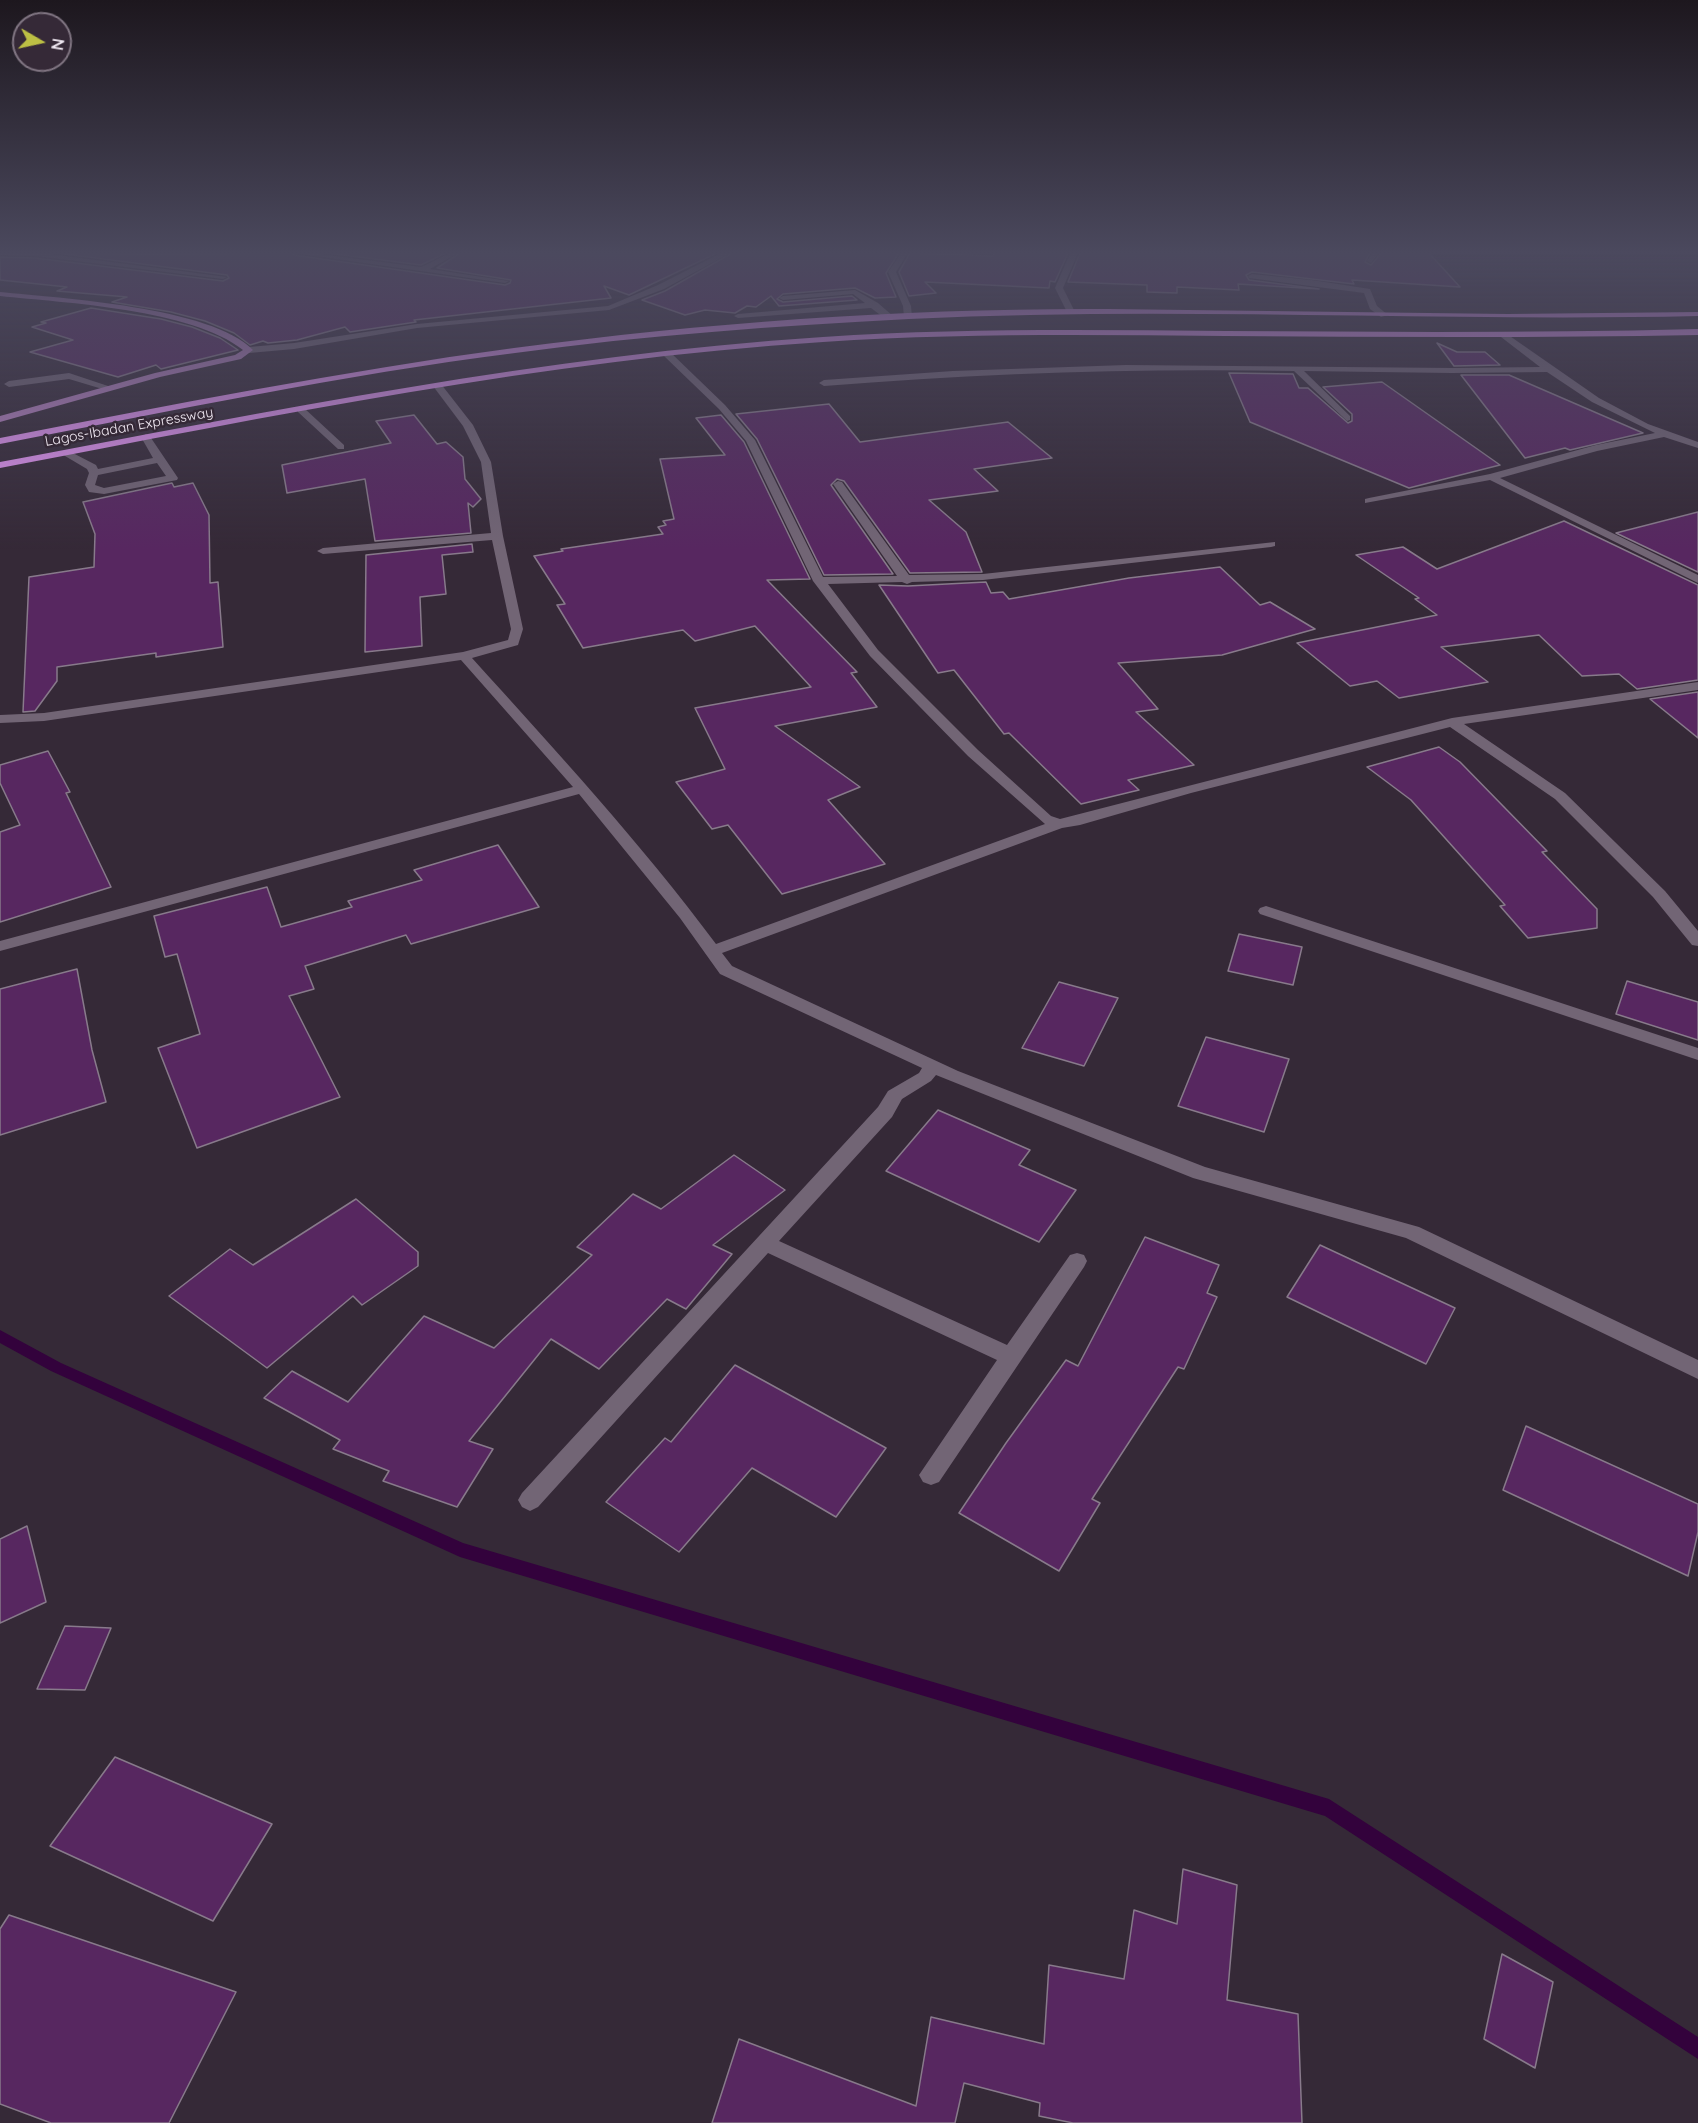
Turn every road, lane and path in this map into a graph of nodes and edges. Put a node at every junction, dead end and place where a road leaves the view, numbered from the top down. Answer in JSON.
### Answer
{"nodes":[{"id":1,"x":246,"y":352,"type":"edge"},
{"id":2,"x":506,"y":352,"type":"edge"},
{"id":3,"x":686,"y":352,"type":"edge"},
{"id":4,"x":1526,"y":352,"type":"edge"},
{"id":5,"x":667,"y":354,"type":"junction"},
{"id":6,"x":1296,"y":368,"type":"junction"},
{"id":7,"x":1547,"y":369,"type":"junction"},
{"id":8,"x":824,"y":383,"type":"dead end"},
{"id":9,"x":9,"y":384,"type":"dead end"},
{"id":10,"x":438,"y":386,"type":"junction"},
{"id":11,"x":109,"y":388,"type":"junction"},
{"id":12,"x":301,"y":410,"type":"junction"},
{"id":13,"x":1347,"y":418,"type":"dead end"},
{"id":14,"x":0,"y":419,"type":"edge"},
{"id":15,"x":1661,"y":435,"type":"junction"},
{"id":16,"x":146,"y":437,"type":"junction"},
{"id":17,"x":0,"y":441,"type":"edge"},
{"id":18,"x":1698,"y":445,"type":"edge"},
{"id":19,"x":340,"y":447,"type":"dead end"},
{"id":20,"x":65,"y":453,"type":"junction"},
{"id":21,"x":158,"y":460,"type":"junction"},
{"id":22,"x":0,"y":465,"type":"edge"},
{"id":23,"x":94,"y":473,"type":"junction"},
{"id":24,"x":1491,"y":477,"type":"junction"},
{"id":25,"x":838,"y":484,"type":"dead end"},
{"id":26,"x":1369,"y":501,"type":"dead end"},
{"id":27,"x":497,"y":536,"type":"junction"},
{"id":28,"x":1271,"y":544,"type":"dead end"},
{"id":29,"x":323,"y":551,"type":"dead end"},
{"id":30,"x":1698,"y":580,"type":"edge"},
{"id":31,"x":819,"y":581,"type":"junction"},
{"id":32,"x":908,"y":581,"type":"junction"},
{"id":33,"x":464,"y":656,"type":"junction"},
{"id":34,"x":1698,"y":686,"type":"edge"},
{"id":35,"x":0,"y":719,"type":"edge"},
{"id":36,"x":1452,"y":722,"type":"junction"},
{"id":37,"x":582,"y":789,"type":"junction"},
{"id":38,"x":1059,"y":824,"type":"junction"},
{"id":39,"x":1266,"y":911,"type":"dead end"},
{"id":40,"x":1698,"y":941,"type":"edge"},
{"id":41,"x":0,"y":946,"type":"edge"},
{"id":42,"x":713,"y":951,"type":"junction"},
{"id":43,"x":1698,"y":1054,"type":"edge"},
{"id":44,"x":933,"y":1066,"type":"junction"},
{"id":45,"x":765,"y":1244,"type":"junction"},
{"id":46,"x":1077,"y":1261,"type":"dead end"},
{"id":47,"x":1011,"y":1357,"type":"junction"},
{"id":48,"x":1698,"y":1370,"type":"edge"},
{"id":49,"x":931,"y":1475,"type":"dead end"},
{"id":50,"x":530,"y":1500,"type":"dead end"}],
"edges":[{"from":1,"to":11,"type":"main road"},
{"from":2,"to":17,"type":"highway","name":"Lagos-Ibadan Expressway"},
{"from":3,"to":5,"type":"highway","name":"Lagos-Ibadan Expressway"},
{"from":4,"to":7,"type":"street"},
{"from":5,"to":10,"type":"highway","name":"Lagos-Ibadan Expressway"},
{"from":5,"to":31,"type":"street"},
{"from":6,"to":7,"type":"street"},
{"from":6,"to":8,"type":"street"},
{"from":6,"to":13,"type":"street"},
{"from":7,"to":15,"type":"street"},
{"from":9,"to":11,"type":"street"},
{"from":10,"to":12,"type":"highway","name":"Lagos-Ibadan Expressway"},
{"from":10,"to":27,"type":"street"},
{"from":11,"to":14,"type":"main road"},
{"from":12,"to":16,"type":"highway","name":"Lagos-Ibadan Expressway"},
{"from":12,"to":19,"type":"street"},
{"from":15,"to":18,"type":"street"},
{"from":15,"to":24,"type":"street"},
{"from":16,"to":20,"type":"highway","name":"Lagos-Ibadan Expressway"},
{"from":16,"to":21,"type":"street"},
{"from":20,"to":22,"type":"highway","name":"Lagos-Ibadan Expressway"},
{"from":20,"to":23,"type":"street"},
{"from":21,"to":23,"type":"street"},
{"from":21,"to":23,"type":"street"},
{"from":24,"to":26,"type":"street"},
{"from":24,"to":30,"type":"street"},
{"from":25,"to":32,"type":"street"},
{"from":27,"to":29,"type":"street"},
{"from":27,"to":33,"type":"street"},
{"from":28,"to":32,"type":"street"},
{"from":31,"to":32,"type":"street"},
{"from":31,"to":38,"type":"street"},
{"from":33,"to":35,"type":"street"},
{"from":33,"to":37,"type":"street"},
{"from":34,"to":36,"type":"street"},
{"from":36,"to":38,"type":"street"},
{"from":36,"to":40,"type":"street"},
{"from":37,"to":41,"type":"street"},
{"from":37,"to":42,"type":"street"},
{"from":38,"to":42,"type":"street"},
{"from":39,"to":43,"type":"street"},
{"from":42,"to":44,"type":"street"},
{"from":44,"to":45,"type":"street"},
{"from":44,"to":48,"type":"street"},
{"from":45,"to":47,"type":"street"},
{"from":45,"to":50,"type":"street"},
{"from":46,"to":47,"type":"street"},
{"from":47,"to":49,"type":"street"}]}
